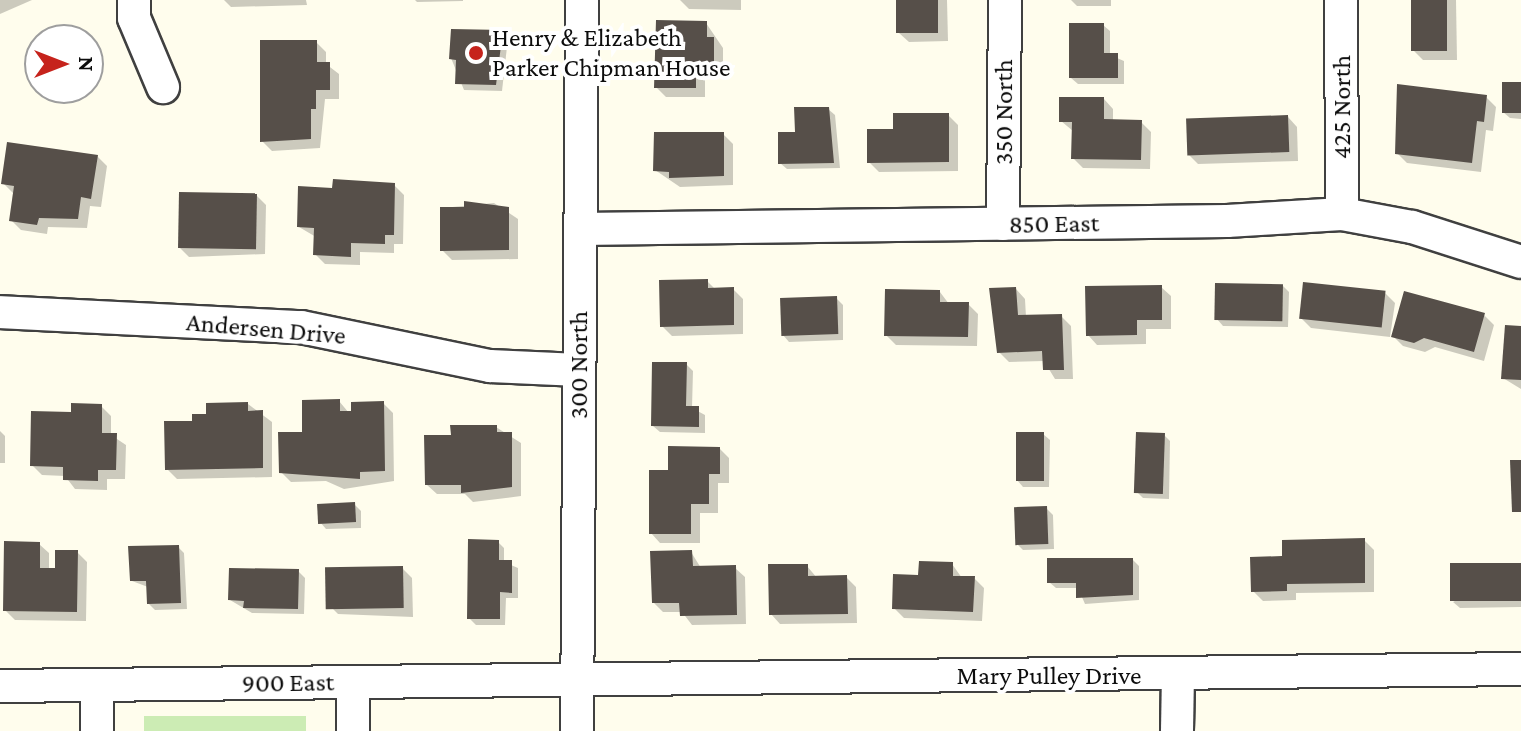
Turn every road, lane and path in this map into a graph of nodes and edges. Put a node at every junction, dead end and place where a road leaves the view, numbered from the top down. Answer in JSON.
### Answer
{"nodes":[{"id":1,"x":134,"y":0,"type":"edge"},
{"id":2,"x":582,"y":0,"type":"edge"},
{"id":3,"x":1005,"y":0,"type":"edge"},
{"id":4,"x":1341,"y":0,"type":"edge"},
{"id":5,"x":163,"y":87,"type":"dead end"},
{"id":6,"x":1342,"y":214,"type":"junction"},
{"id":7,"x":1003,"y":224,"type":"junction"},
{"id":8,"x":580,"y":229,"type":"junction"},
{"id":9,"x":1521,"y":262,"type":"edge"},
{"id":10,"x":0,"y":312,"type":"edge"},
{"id":11,"x":579,"y":370,"type":"junction"},
{"id":12,"x":1521,"y":669,"type":"edge"},
{"id":13,"x":1178,"y":675,"type":"junction"},
{"id":14,"x":577,"y":679,"type":"junction"},
{"id":15,"x":353,"y":682,"type":"junction"},
{"id":16,"x":97,"y":685,"type":"junction"},
{"id":17,"x":0,"y":686,"type":"edge"},
{"id":18,"x":97,"y":731,"type":"edge"},
{"id":19,"x":353,"y":731,"type":"edge"},
{"id":20,"x":577,"y":731,"type":"edge"},
{"id":21,"x":1177,"y":731,"type":"edge"}],
"edges":[{"from":1,"to":5,"type":"street"},
{"from":2,"to":8,"type":"street","name":"300 North"},
{"from":3,"to":7,"type":"street","name":"350 North"},
{"from":4,"to":6,"type":"street","name":"425 North"},
{"from":6,"to":7,"type":"street","name":"850 East"},
{"from":6,"to":9,"type":"street","name":"850 East"},
{"from":7,"to":8,"type":"street","name":"850 East"},
{"from":8,"to":11,"type":"street","name":"300 North"},
{"from":10,"to":11,"type":"street","name":"Andersen Drive"},
{"from":11,"to":14,"type":"street","name":"300 North"},
{"from":12,"to":13,"type":"street","name":"Mary Pulley Drive"},
{"from":13,"to":14,"type":"street","name":"Mary Pulley Drive"},
{"from":13,"to":21,"type":"street"},
{"from":14,"to":15,"type":"street","name":"900 East"},
{"from":14,"to":20,"type":"street","name":"300 North"},
{"from":15,"to":16,"type":"street","name":"900 East"},
{"from":15,"to":19,"type":"street"},
{"from":16,"to":17,"type":"street","name":"900 East"},
{"from":16,"to":18,"type":"street"}]}
